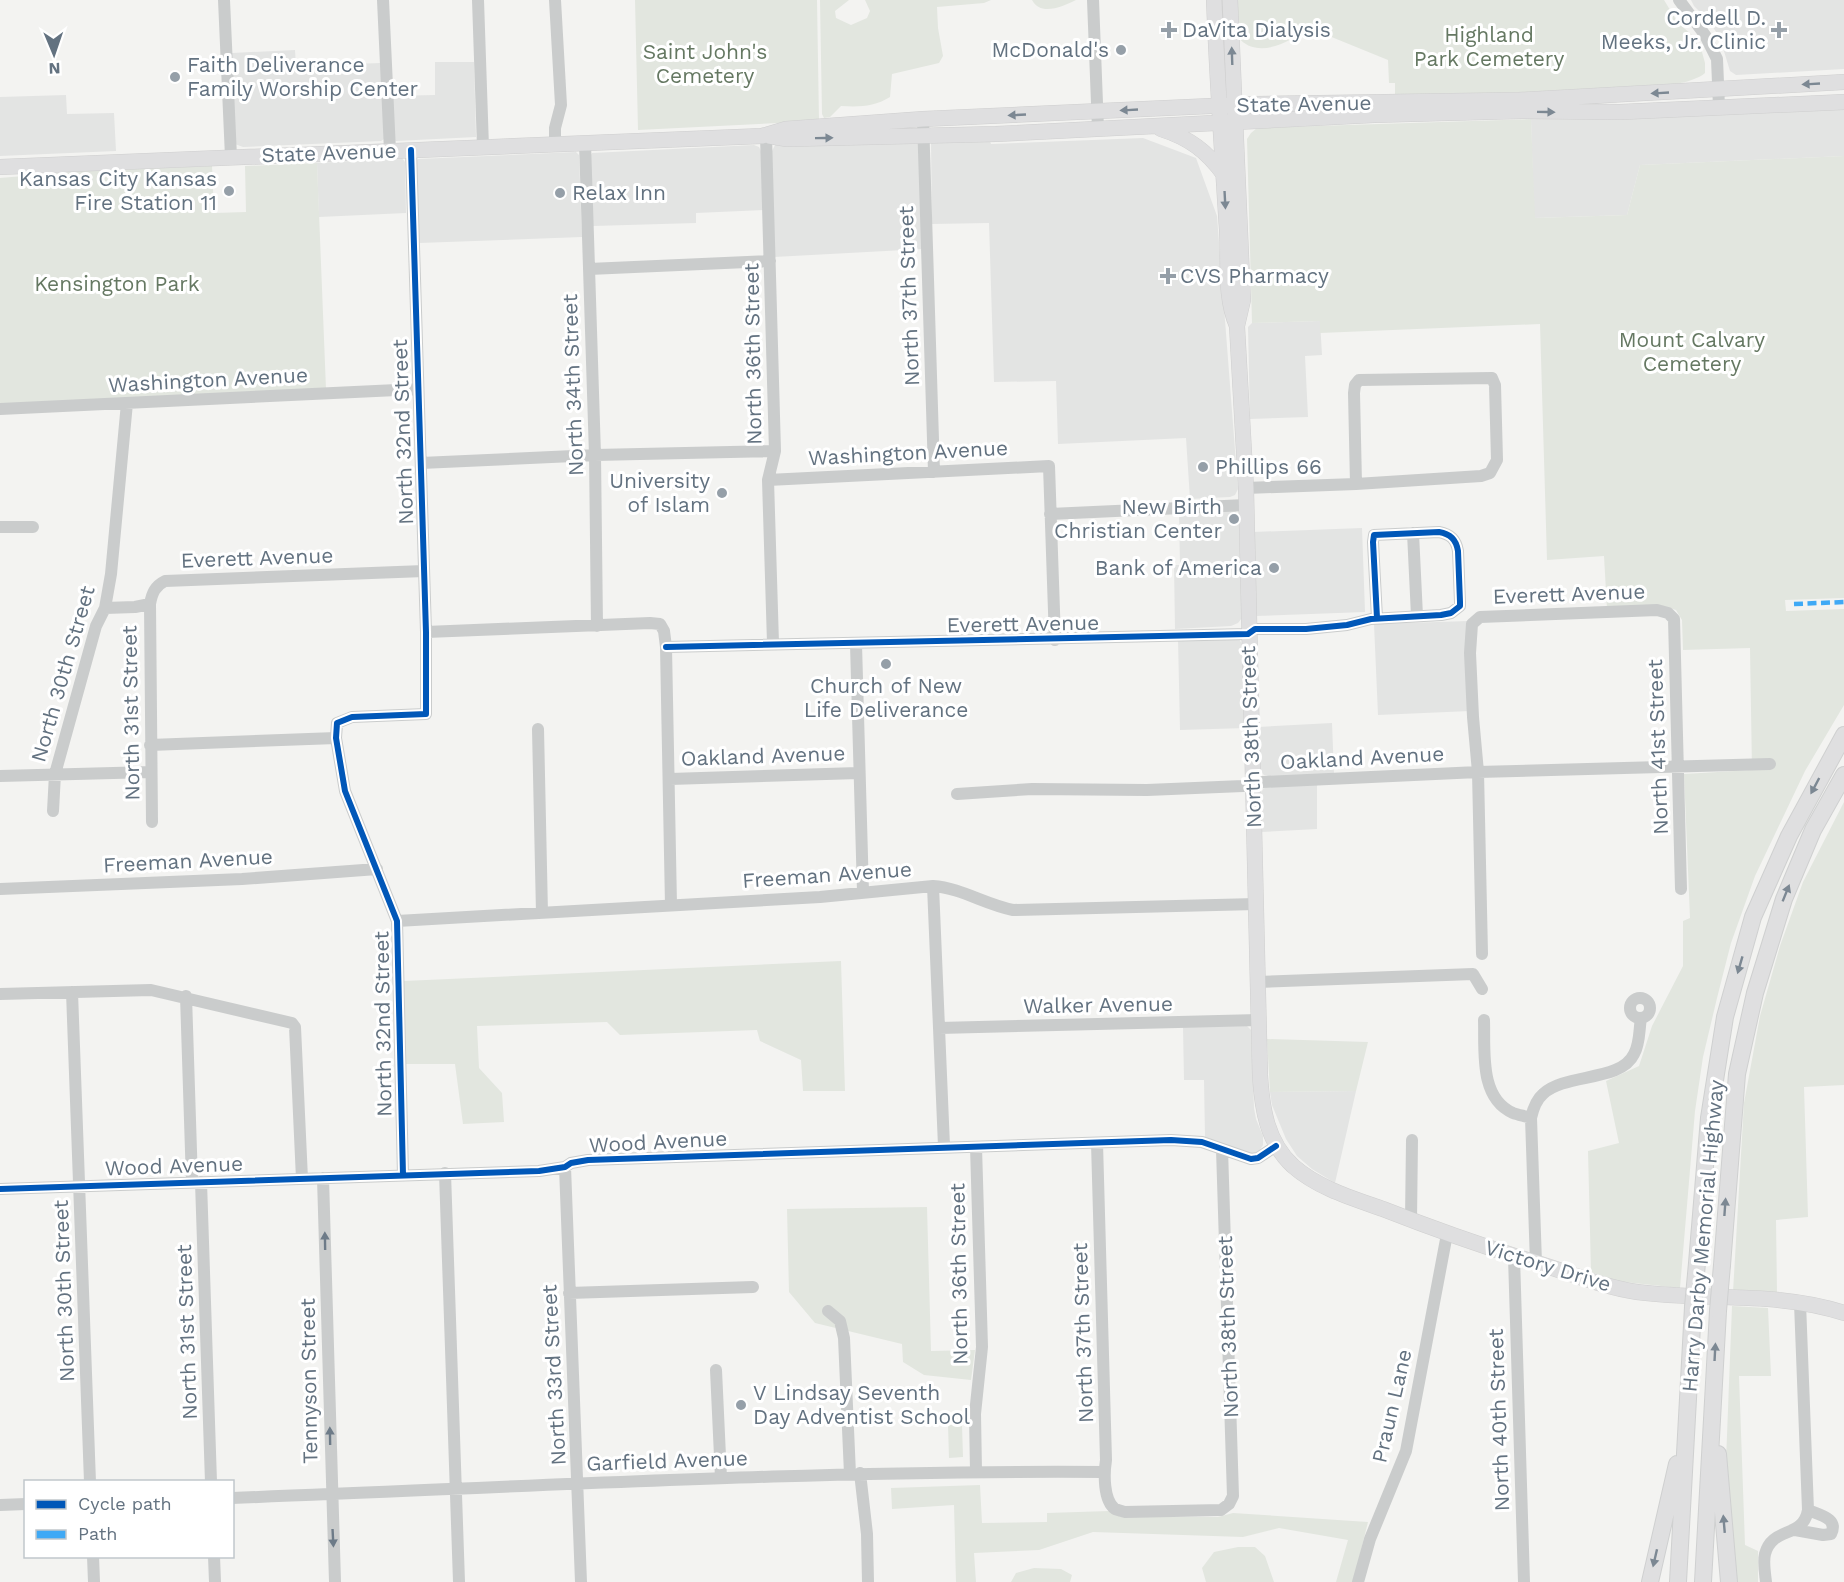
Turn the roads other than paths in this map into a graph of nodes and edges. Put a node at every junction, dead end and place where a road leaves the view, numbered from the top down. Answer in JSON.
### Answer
{"nodes":[{"id":1,"x":224,"y":0,"type":"edge"},
{"id":2,"x":383,"y":0,"type":"edge"},
{"id":3,"x":478,"y":0,"type":"edge"},
{"id":4,"x":555,"y":0,"type":"edge"},
{"id":5,"x":1093,"y":0,"type":"edge"},
{"id":6,"x":1214,"y":0,"type":"edge"},
{"id":7,"x":1230,"y":0,"type":"edge"},
{"id":8,"x":1679,"y":0,"type":"edge"},
{"id":9,"x":1844,"y":82,"type":"edge"},
{"id":10,"x":1718,"y":90,"type":"junction"},
{"id":11,"x":1844,"y":102,"type":"edge"},
{"id":12,"x":1227,"y":105,"type":"junction"},
{"id":13,"x":1719,"y":107,"type":"junction"},
{"id":14,"x":1098,"y":112,"type":"junction"},
{"id":15,"x":923,"y":119,"type":"junction"},
{"id":16,"x":1228,"y":121,"type":"junction"},
{"id":17,"x":1153,"y":126,"type":"junction"},
{"id":18,"x":1098,"y":129,"type":"junction"},
{"id":19,"x":766,"y":135,"type":"junction"},
{"id":20,"x":924,"y":136,"type":"junction"},
{"id":21,"x":585,"y":143,"type":"junction"},
{"id":22,"x":555,"y":145,"type":"junction"},
{"id":23,"x":483,"y":147,"type":"junction"},
{"id":24,"x":411,"y":150,"type":"junction"},
{"id":25,"x":390,"y":151,"type":"junction"},
{"id":26,"x":231,"y":157,"type":"junction"},
{"id":27,"x":0,"y":167,"type":"edge"},
{"id":28,"x":1224,"y":175,"type":"junction"},
{"id":29,"x":770,"y":261,"type":"junction"},
{"id":30,"x":589,"y":269,"type":"junction"},
{"id":31,"x":1237,"y":326,"type":"junction"},
{"id":32,"x":418,"y":389,"type":"junction"},
{"id":33,"x":127,"y":404,"type":"junction"},
{"id":34,"x":0,"y":409,"type":"edge"},
{"id":35,"x":775,"y":451,"type":"junction"},
{"id":36,"x":595,"y":455,"type":"junction"},
{"id":37,"x":422,"y":463,"type":"junction"},
{"id":38,"x":934,"y":472,"type":"junction"},
{"id":39,"x":768,"y":480,"type":"junction"},
{"id":40,"x":1356,"y":484,"type":"junction"},
{"id":41,"x":1246,"y":488,"type":"junction"},
{"id":42,"x":1246,"y":505,"type":"junction"},
{"id":43,"x":1050,"y":514,"type":"junction"},
{"id":44,"x":0,"y":527,"type":"edge"},
{"id":45,"x":33,"y":527,"type":"dead end"},
{"id":46,"x":1413,"y":533,"type":"junction"},
{"id":47,"x":424,"y":572,"type":"junction"},
{"id":48,"x":150,"y":604,"type":"junction"},
{"id":49,"x":105,"y":608,"type":"junction"},
{"id":50,"x":1662,"y":610,"type":"joint"},
{"id":51,"x":1417,"y":616,"type":"junction"},
{"id":52,"x":1377,"y":618,"type":"junction"},
{"id":53,"x":597,"y":626,"type":"junction"},
{"id":54,"x":426,"y":632,"type":"junction"},
{"id":55,"x":1248,"y":634,"type":"junction"},
{"id":56,"x":1055,"y":640,"type":"junction"},
{"id":57,"x":773,"y":643,"type":"junction"},
{"id":58,"x":856,"y":644,"type":"junction"},
{"id":59,"x":666,"y":647,"type":"junction"},
{"id":60,"x":538,"y":729,"type":"dead end"},
{"id":61,"x":1844,"y":735,"type":"edge"},
{"id":62,"x":336,"y":738,"type":"junction"},
{"id":63,"x":150,"y":745,"type":"junction"},
{"id":64,"x":1770,"y":764,"type":"dead end"},
{"id":65,"x":1679,"y":767,"type":"junction"},
{"id":66,"x":151,"y":772,"type":"junction"},
{"id":67,"x":1478,"y":772,"type":"junction"},
{"id":68,"x":858,"y":773,"type":"junction"},
{"id":69,"x":54,"y":774,"type":"junction"},
{"id":70,"x":1844,"y":775,"type":"edge"},
{"id":71,"x":0,"y":776,"type":"edge"},
{"id":72,"x":670,"y":779,"type":"junction"},
{"id":73,"x":1253,"y":784,"type":"junction"},
{"id":74,"x":957,"y":794,"type":"dead end"},
{"id":75,"x":53,"y":811,"type":"dead end"},
{"id":76,"x":152,"y":822,"type":"dead end"},
{"id":77,"x":377,"y":869,"type":"junction"},
{"id":78,"x":933,"y":886,"type":"junction"},
{"id":79,"x":0,"y":889,"type":"edge"},
{"id":80,"x":1681,"y":889,"type":"dead end"},
{"id":81,"x":863,"y":892,"type":"junction"},
{"id":82,"x":1256,"y":904,"type":"junction"},
{"id":83,"x":671,"y":905,"type":"junction"},
{"id":84,"x":542,"y":913,"type":"junction"},
{"id":85,"x":397,"y":921,"type":"junction"},
{"id":86,"x":1482,"y":954,"type":"dead end"},
{"id":87,"x":1257,"y":982,"type":"junction"},
{"id":88,"x":1482,"y":989,"type":"dead end"},
{"id":89,"x":72,"y":992,"type":"junction"},
{"id":90,"x":0,"y":994,"type":"edge"},
{"id":91,"x":186,"y":996,"type":"junction"},
{"id":92,"x":1641,"y":1018,"type":"dead end"},
{"id":93,"x":1259,"y":1020,"type":"junction"},
{"id":94,"x":1484,"y":1020,"type":"dead end"},
{"id":95,"x":939,"y":1028,"type":"junction"},
{"id":96,"x":1531,"y":1118,"type":"junction"},
{"id":97,"x":1413,"y":1140,"type":"dead end"},
{"id":98,"x":1097,"y":1143,"type":"junction"},
{"id":99,"x":944,"y":1146,"type":"junction"},
{"id":100,"x":1276,"y":1146,"type":"junction"},
{"id":101,"x":976,"y":1147,"type":"junction"},
{"id":102,"x":1222,"y":1149,"type":"junction"},
{"id":103,"x":565,"y":1167,"type":"junction"},
{"id":104,"x":445,"y":1173,"type":"junction"},
{"id":105,"x":403,"y":1175,"type":"junction"},
{"id":106,"x":323,"y":1178,"type":"junction"},
{"id":107,"x":302,"y":1179,"type":"junction"},
{"id":108,"x":196,"y":1182,"type":"junction"},
{"id":109,"x":80,"y":1186,"type":"junction"},
{"id":110,"x":0,"y":1189,"type":"edge"},
{"id":111,"x":1411,"y":1220,"type":"junction"},
{"id":112,"x":1447,"y":1234,"type":"junction"},
{"id":113,"x":1514,"y":1257,"type":"junction"},
{"id":114,"x":1536,"y":1263,"type":"junction"},
{"id":115,"x":753,"y":1287,"type":"dead end"},
{"id":116,"x":569,"y":1293,"type":"junction"},
{"id":117,"x":1800,"y":1303,"type":"junction"},
{"id":118,"x":828,"y":1311,"type":"dead end"},
{"id":119,"x":1844,"y":1313,"type":"edge"},
{"id":120,"x":716,"y":1370,"type":"dead end"},
{"id":121,"x":1713,"y":1394,"type":"junction"},
{"id":122,"x":1687,"y":1419,"type":"junction"},
{"id":123,"x":976,"y":1471,"type":"junction"},
{"id":124,"x":1104,"y":1472,"type":"junction"},
{"id":125,"x":855,"y":1474,"type":"junction"},
{"id":126,"x":722,"y":1478,"type":"junction"},
{"id":127,"x":90,"y":1480,"type":"edge"},
{"id":128,"x":211,"y":1480,"type":"edge"},
{"id":129,"x":578,"y":1484,"type":"junction"},
{"id":130,"x":455,"y":1488,"type":"junction"},
{"id":131,"x":331,"y":1494,"type":"junction"},
{"id":132,"x":234,"y":1498,"type":"edge"},
{"id":133,"x":24,"y":1504,"type":"edge"},
{"id":134,"x":0,"y":1505,"type":"edge"},
{"id":135,"x":1808,"y":1510,"type":"junction"},
{"id":136,"x":1125,"y":1512,"type":"joint"},
{"id":137,"x":1795,"y":1530,"type":"junction"},
{"id":138,"x":93,"y":1558,"type":"edge"},
{"id":139,"x":214,"y":1558,"type":"edge"},
{"id":140,"x":94,"y":1582,"type":"edge"},
{"id":141,"x":215,"y":1582,"type":"edge"},
{"id":142,"x":335,"y":1582,"type":"edge"},
{"id":143,"x":459,"y":1582,"type":"edge"},
{"id":144,"x":581,"y":1582,"type":"edge"},
{"id":145,"x":868,"y":1582,"type":"edge"},
{"id":146,"x":1358,"y":1582,"type":"edge"},
{"id":147,"x":1524,"y":1582,"type":"edge"},
{"id":148,"x":1650,"y":1582,"type":"edge"},
{"id":149,"x":1678,"y":1582,"type":"edge"},
{"id":150,"x":1703,"y":1582,"type":"edge"},
{"id":151,"x":1729,"y":1582,"type":"edge"},
{"id":152,"x":1766,"y":1582,"type":"edge"}],
"edges":[{"from":1,"to":26,"type":"street"},
{"from":2,"to":25,"type":"street"},
{"from":3,"to":23,"type":"street"},
{"from":4,"to":22,"type":"street"},
{"from":5,"to":14,"type":"street"},
{"from":6,"to":12,"type":"main road","name":"North 38th Street"},
{"from":12,"to":7,"type":"main road","name":"North 38th Street","one_way":true},
{"from":8,"to":10,"type":"street"},
{"from":9,"to":10,"type":"main road","name":"State Avenue","one_way":true},
{"from":10,"to":12,"type":"main road","name":"State Avenue","one_way":true},
{"from":10,"to":13,"type":"street"},
{"from":11,"to":13,"type":"main road","name":"State Avenue"},
{"from":12,"to":14,"type":"main road","name":"State Avenue","one_way":true},
{"from":12,"to":16,"type":"main road","name":"North 38th Street"},
{"from":16,"to":13,"type":"main road","name":"State Avenue","one_way":true},
{"from":14,"to":15,"type":"main road","name":"State Avenue","one_way":true},
{"from":14,"to":18,"type":"street"},
{"from":15,"to":19,"type":"main road","name":"State Avenue"},
{"from":15,"to":20,"type":"street","name":"North 37th Street"},
{"from":16,"to":17,"type":"main road","name":"State Avenue"},
{"from":16,"to":28,"type":"main road","name":"North 38th Street"},
{"from":16,"to":31,"type":"main road","name":"North 38th Street"},
{"from":17,"to":18,"type":"main road","name":"State Avenue"},
{"from":17,"to":28,"type":"main road"},
{"from":18,"to":20,"type":"main road","name":"State Avenue"},
{"from":19,"to":20,"type":"main road","name":"State Avenue","one_way":true},
{"from":19,"to":21,"type":"main road","name":"State Avenue"},
{"from":19,"to":29,"type":"street","name":"North 36th Street"},
{"from":20,"to":38,"type":"street","name":"North 37th Street"},
{"from":21,"to":22,"type":"main road","name":"State Avenue"},
{"from":21,"to":30,"type":"street","name":"North 34th Street"},
{"from":22,"to":23,"type":"main road","name":"State Avenue"},
{"from":23,"to":24,"type":"main road","name":"State Avenue"},
{"from":24,"to":25,"type":"main road","name":"State Avenue"},
{"from":24,"to":32,"type":"street","name":"North 32nd Street"},
{"from":25,"to":26,"type":"main road","name":"State Avenue"},
{"from":26,"to":27,"type":"main road","name":"State Avenue"},
{"from":28,"to":31,"type":"main road","name":"North 38th Street","one_way":true},
{"from":29,"to":30,"type":"street"},
{"from":29,"to":35,"type":"street","name":"North 36th Street"},
{"from":30,"to":36,"type":"street","name":"North 34th Street"},
{"from":31,"to":41,"type":"main road","name":"North 38th Street"},
{"from":32,"to":33,"type":"street","name":"Washington Avenue"},
{"from":32,"to":37,"type":"street","name":"North 32nd Street"},
{"from":33,"to":34,"type":"street","name":"Washington Avenue"},
{"from":33,"to":49,"type":"street","name":"North 30th Street"},
{"from":35,"to":36,"type":"street"},
{"from":35,"to":39,"type":"street","name":"North 36th Street"},
{"from":36,"to":37,"type":"street"},
{"from":36,"to":53,"type":"street","name":"North 34th Street"},
{"from":37,"to":47,"type":"street","name":"North 32nd Street"},
{"from":38,"to":39,"type":"street","name":"Washington Avenue"},
{"from":38,"to":43,"type":"street","name":"Washington Avenue"},
{"from":39,"to":57,"type":"street","name":"North 36th Street"},
{"from":40,"to":40,"type":"street"},
{"from":40,"to":41,"type":"street"},
{"from":41,"to":42,"type":"main road","name":"North 38th Street"},
{"from":42,"to":43,"type":"street"},
{"from":42,"to":55,"type":"main road","name":"North 38th Street"},
{"from":43,"to":56,"type":"street"},
{"from":44,"to":45,"type":"street"},
{"from":46,"to":51,"type":"street"},
{"from":46,"to":51,"type":"street","name":"Everett Avenue"},
{"from":46,"to":52,"type":"street","name":"Everett Avenue"},
{"from":47,"to":48,"type":"street","name":"Everett Avenue"},
{"from":47,"to":54,"type":"street","name":"North 32nd Street"},
{"from":48,"to":49,"type":"street"},
{"from":48,"to":63,"type":"street","name":"North 31st Street"},
{"from":49,"to":69,"type":"street","name":"North 30th Street"},
{"from":50,"to":65,"type":"street","name":"North 41st Street"},
{"from":50,"to":67,"type":"street","name":"Everett Avenue"},
{"from":51,"to":52,"type":"street","name":"Everett Avenue"},
{"from":52,"to":55,"type":"street","name":"Everett Avenue"},
{"from":53,"to":54,"type":"street"},
{"from":53,"to":59,"type":"street"},
{"from":54,"to":62,"type":"street","name":"North 32nd Street"},
{"from":55,"to":56,"type":"street","name":"Everett Avenue"},
{"from":55,"to":73,"type":"main road","name":"North 38th Street"},
{"from":56,"to":58,"type":"street","name":"Everett Avenue"},
{"from":57,"to":58,"type":"street","name":"Everett Avenue"},
{"from":57,"to":59,"type":"street","name":"Everett Avenue"},
{"from":58,"to":68,"type":"street"},
{"from":59,"to":72,"type":"street"},
{"from":60,"to":84,"type":"street"},
{"from":61,"to":122,"type":"highway","name":"Harry Darby Memorial Highway","one_way":true,"bridge":true},
{"from":62,"to":63,"type":"street"},
{"from":62,"to":77,"type":"street","name":"North 32nd Street"},
{"from":63,"to":66,"type":"street","name":"North 31st Street"},
{"from":64,"to":65,"type":"street","name":"Oakland Avenue"},
{"from":65,"to":67,"type":"street","name":"Oakland Avenue"},
{"from":65,"to":80,"type":"street","name":"North 41st Street"},
{"from":66,"to":69,"type":"street"},
{"from":66,"to":76,"type":"street","name":"North 31st Street"},
{"from":67,"to":73,"type":"street","name":"Oakland Avenue"},
{"from":67,"to":86,"type":"street"},
{"from":68,"to":72,"type":"street","name":"Oakland Avenue"},
{"from":68,"to":81,"type":"street"},
{"from":69,"to":71,"type":"street"},
{"from":69,"to":75,"type":"street","name":"North 30th Street"},
{"from":121,"to":70,"type":"highway","name":"Harry Darby Memorial Highway","one_way":true,"bridge":true},
{"from":72,"to":83,"type":"street"},
{"from":73,"to":74,"type":"street","name":"Oakland Avenue"},
{"from":73,"to":82,"type":"main road","name":"North 38th Street"},
{"from":77,"to":79,"type":"street","name":"Freeman Avenue"},
{"from":77,"to":85,"type":"street","name":"North 32nd Street"},
{"from":78,"to":81,"type":"street","name":"Freeman Avenue"},
{"from":78,"to":82,"type":"street","name":"Freeman Avenue"},
{"from":78,"to":95,"type":"street"},
{"from":81,"to":83,"type":"street","name":"Freeman Avenue"},
{"from":82,"to":87,"type":"main road","name":"North 38th Street"},
{"from":83,"to":84,"type":"street","name":"Freeman Avenue"},
{"from":84,"to":85,"type":"street","name":"Freeman Avenue"},
{"from":85,"to":105,"type":"street","name":"North 32nd Street"},
{"from":87,"to":88,"type":"street"},
{"from":87,"to":93,"type":"main road","name":"North 38th Street"},
{"from":89,"to":90,"type":"street"},
{"from":89,"to":91,"type":"street"},
{"from":89,"to":109,"type":"street","name":"North 30th Street"},
{"from":91,"to":107,"type":"street"},
{"from":91,"to":108,"type":"street","name":"North 31st Street"},
{"from":92,"to":96,"type":"street"},
{"from":93,"to":95,"type":"street","name":"Walker Avenue"},
{"from":93,"to":100,"type":"main road","name":"North 38th Street"},
{"from":94,"to":96,"type":"street"},
{"from":95,"to":99,"type":"street"},
{"from":96,"to":114,"type":"street"},
{"from":97,"to":111,"type":"street"},
{"from":98,"to":101,"type":"street","name":"Wood Avenue"},
{"from":98,"to":102,"type":"street","name":"Wood Avenue"},
{"from":98,"to":124,"type":"street","name":"North 37th Street"},
{"from":99,"to":101,"type":"street","name":"Wood Avenue"},
{"from":99,"to":103,"type":"street","name":"Wood Avenue"},
{"from":100,"to":102,"type":"street","name":"Wood Avenue"},
{"from":100,"to":111,"type":"main road","name":"Victory Drive"},
{"from":101,"to":123,"type":"street","name":"North 36th Street"},
{"from":102,"to":136,"type":"street","name":"North 38th Street"},
{"from":103,"to":104,"type":"street","name":"Wood Avenue"},
{"from":103,"to":116,"type":"street","name":"North 33rd Street"},
{"from":104,"to":105,"type":"street","name":"Wood Avenue"},
{"from":104,"to":130,"type":"street"},
{"from":105,"to":106,"type":"street","name":"Wood Avenue"},
{"from":106,"to":107,"type":"street","name":"Wood Avenue"},
{"from":131,"to":106,"type":"street","name":"Tennyson Street","one_way":true},
{"from":107,"to":108,"type":"street","name":"Wood Avenue"},
{"from":108,"to":109,"type":"street","name":"Wood Avenue"},
{"from":108,"to":128,"type":"street","name":"North 31st Street"},
{"from":109,"to":110,"type":"street","name":"Wood Avenue"},
{"from":109,"to":127,"type":"street","name":"North 30th Street"},
{"from":111,"to":112,"type":"main road","name":"Victory Drive"},
{"from":112,"to":113,"type":"main road","name":"Victory Drive"},
{"from":112,"to":146,"type":"street","name":"Praun Lane"},
{"from":113,"to":114,"type":"main road","name":"Victory Drive"},
{"from":113,"to":147,"type":"street","name":"North 40th Street"},
{"from":114,"to":117,"type":"main road","name":"Victory Drive"},
{"from":115,"to":116,"type":"street"},
{"from":116,"to":129,"type":"street","name":"North 33rd Street"},
{"from":117,"to":119,"type":"main road","name":"Victory Drive"},
{"from":117,"to":135,"type":"street"},
{"from":118,"to":125,"type":"street"},
{"from":120,"to":126,"type":"street"},
{"from":121,"to":150,"type":"highway","name":"Harry Darby Memorial Highway"},
{"from":151,"to":121,"type":"highway","one_way":true},
{"from":122,"to":148,"type":"highway","one_way":true},
{"from":122,"to":149,"type":"highway","name":"Harry Darby Memorial Highway"},
{"from":123,"to":124,"type":"street","name":"Garfield Avenue"},
{"from":123,"to":125,"type":"street","name":"Garfield Avenue"},
{"from":124,"to":136,"type":"street","name":"North 37th Street"},
{"from":125,"to":126,"type":"street","name":"Garfield Avenue"},
{"from":125,"to":145,"type":"street"},
{"from":126,"to":129,"type":"street","name":"Garfield Avenue"},
{"from":129,"to":130,"type":"street","name":"Garfield Avenue"},
{"from":129,"to":144,"type":"street","name":"North 33rd Street"},
{"from":130,"to":131,"type":"street","name":"Garfield Avenue"},
{"from":130,"to":143,"type":"street"},
{"from":131,"to":132,"type":"street","name":"Garfield Avenue"},
{"from":131,"to":142,"type":"street","name":"Tennyson Street","one_way":true},
{"from":133,"to":134,"type":"street"},
{"from":135,"to":137,"type":"street"},
{"from":135,"to":137,"type":"street"},
{"from":137,"to":152,"type":"street"},
{"from":138,"to":140,"type":"street"},
{"from":139,"to":141,"type":"street"}]}
